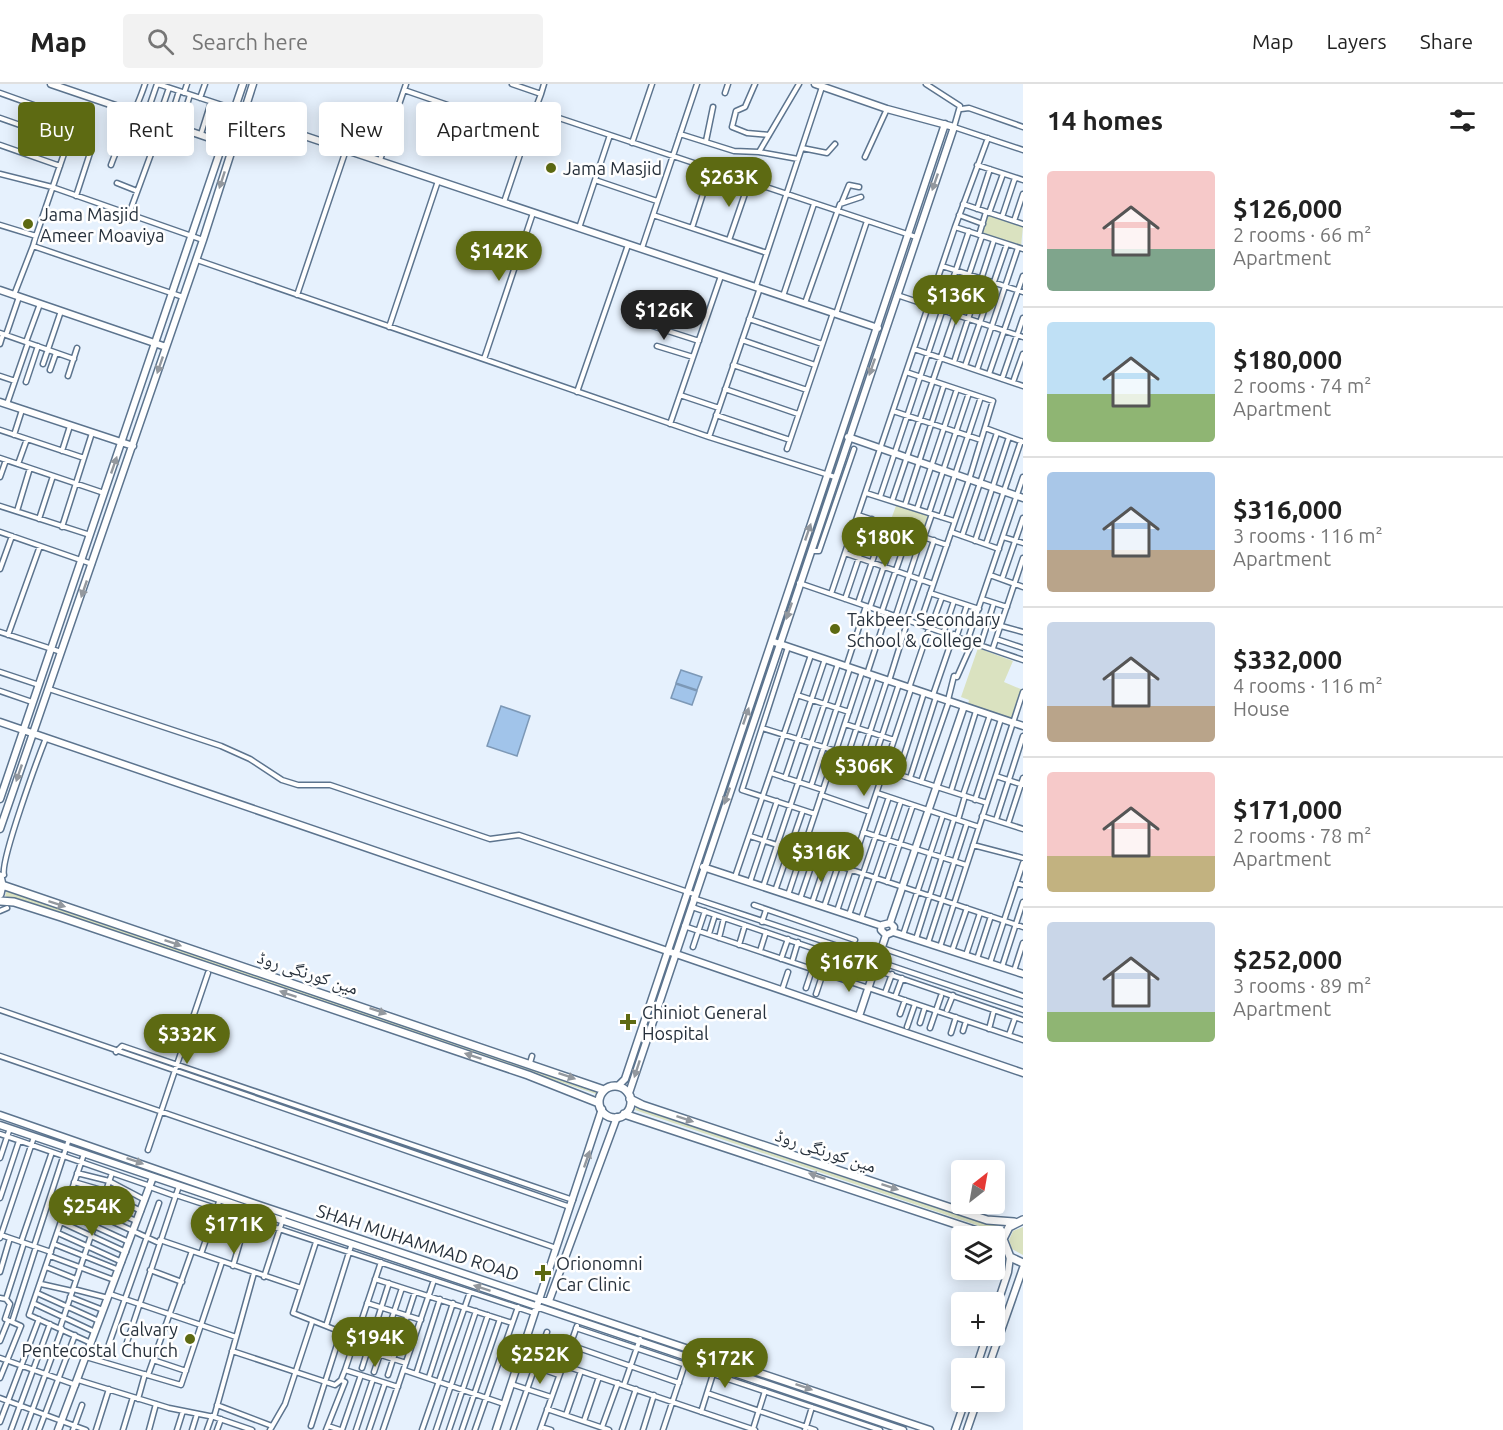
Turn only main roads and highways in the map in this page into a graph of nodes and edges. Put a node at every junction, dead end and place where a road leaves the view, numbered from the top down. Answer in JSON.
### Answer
{"nodes":[{"id":1,"x":0,"y":874,"type":"edge"},
{"id":2,"x":2,"y":885,"type":"junction"},
{"id":3,"x":0,"y":894,"type":"edge"},
{"id":4,"x":0,"y":901,"type":"edge"},
{"id":5,"x":604,"y":1090,"type":"junction"},
{"id":6,"x":629,"y":1096,"type":"junction"},
{"id":7,"x":600,"y":1106,"type":"junction"},
{"id":8,"x":621,"y":1116,"type":"junction"},
{"id":9,"x":1020,"y":1220,"type":"edge"},
{"id":10,"x":958,"y":1226,"type":"edge"},
{"id":11,"x":1005,"y":1232,"type":"edge"},
{"id":12,"x":1005,"y":1248,"type":"edge"},
{"id":13,"x":1023,"y":1263,"type":"edge"}],
"edges":[{"from":1,"to":2,"type":"main road"},
{"from":2,"to":3,"type":"main road"},
{"from":2,"to":5,"type":"main road","name":"مین کورنگی روڈ","one_way":true},
{"from":7,"to":4,"type":"main road","name":"مین کورنگی روڈ","one_way":true},
{"from":5,"to":6,"type":"main road"},
{"from":5,"to":7,"type":"main road"},
{"from":6,"to":8,"type":"main road"},
{"from":6,"to":9,"type":"main road","name":"مین کورنگی روڈ","one_way":true},
{"from":7,"to":8,"type":"main road"},
{"from":10,"to":8,"type":"main road","name":"مین کورنگی روڈ","one_way":true},
{"from":9,"to":11,"type":"main road"},
{"from":12,"to":13,"type":"main road"}]}
